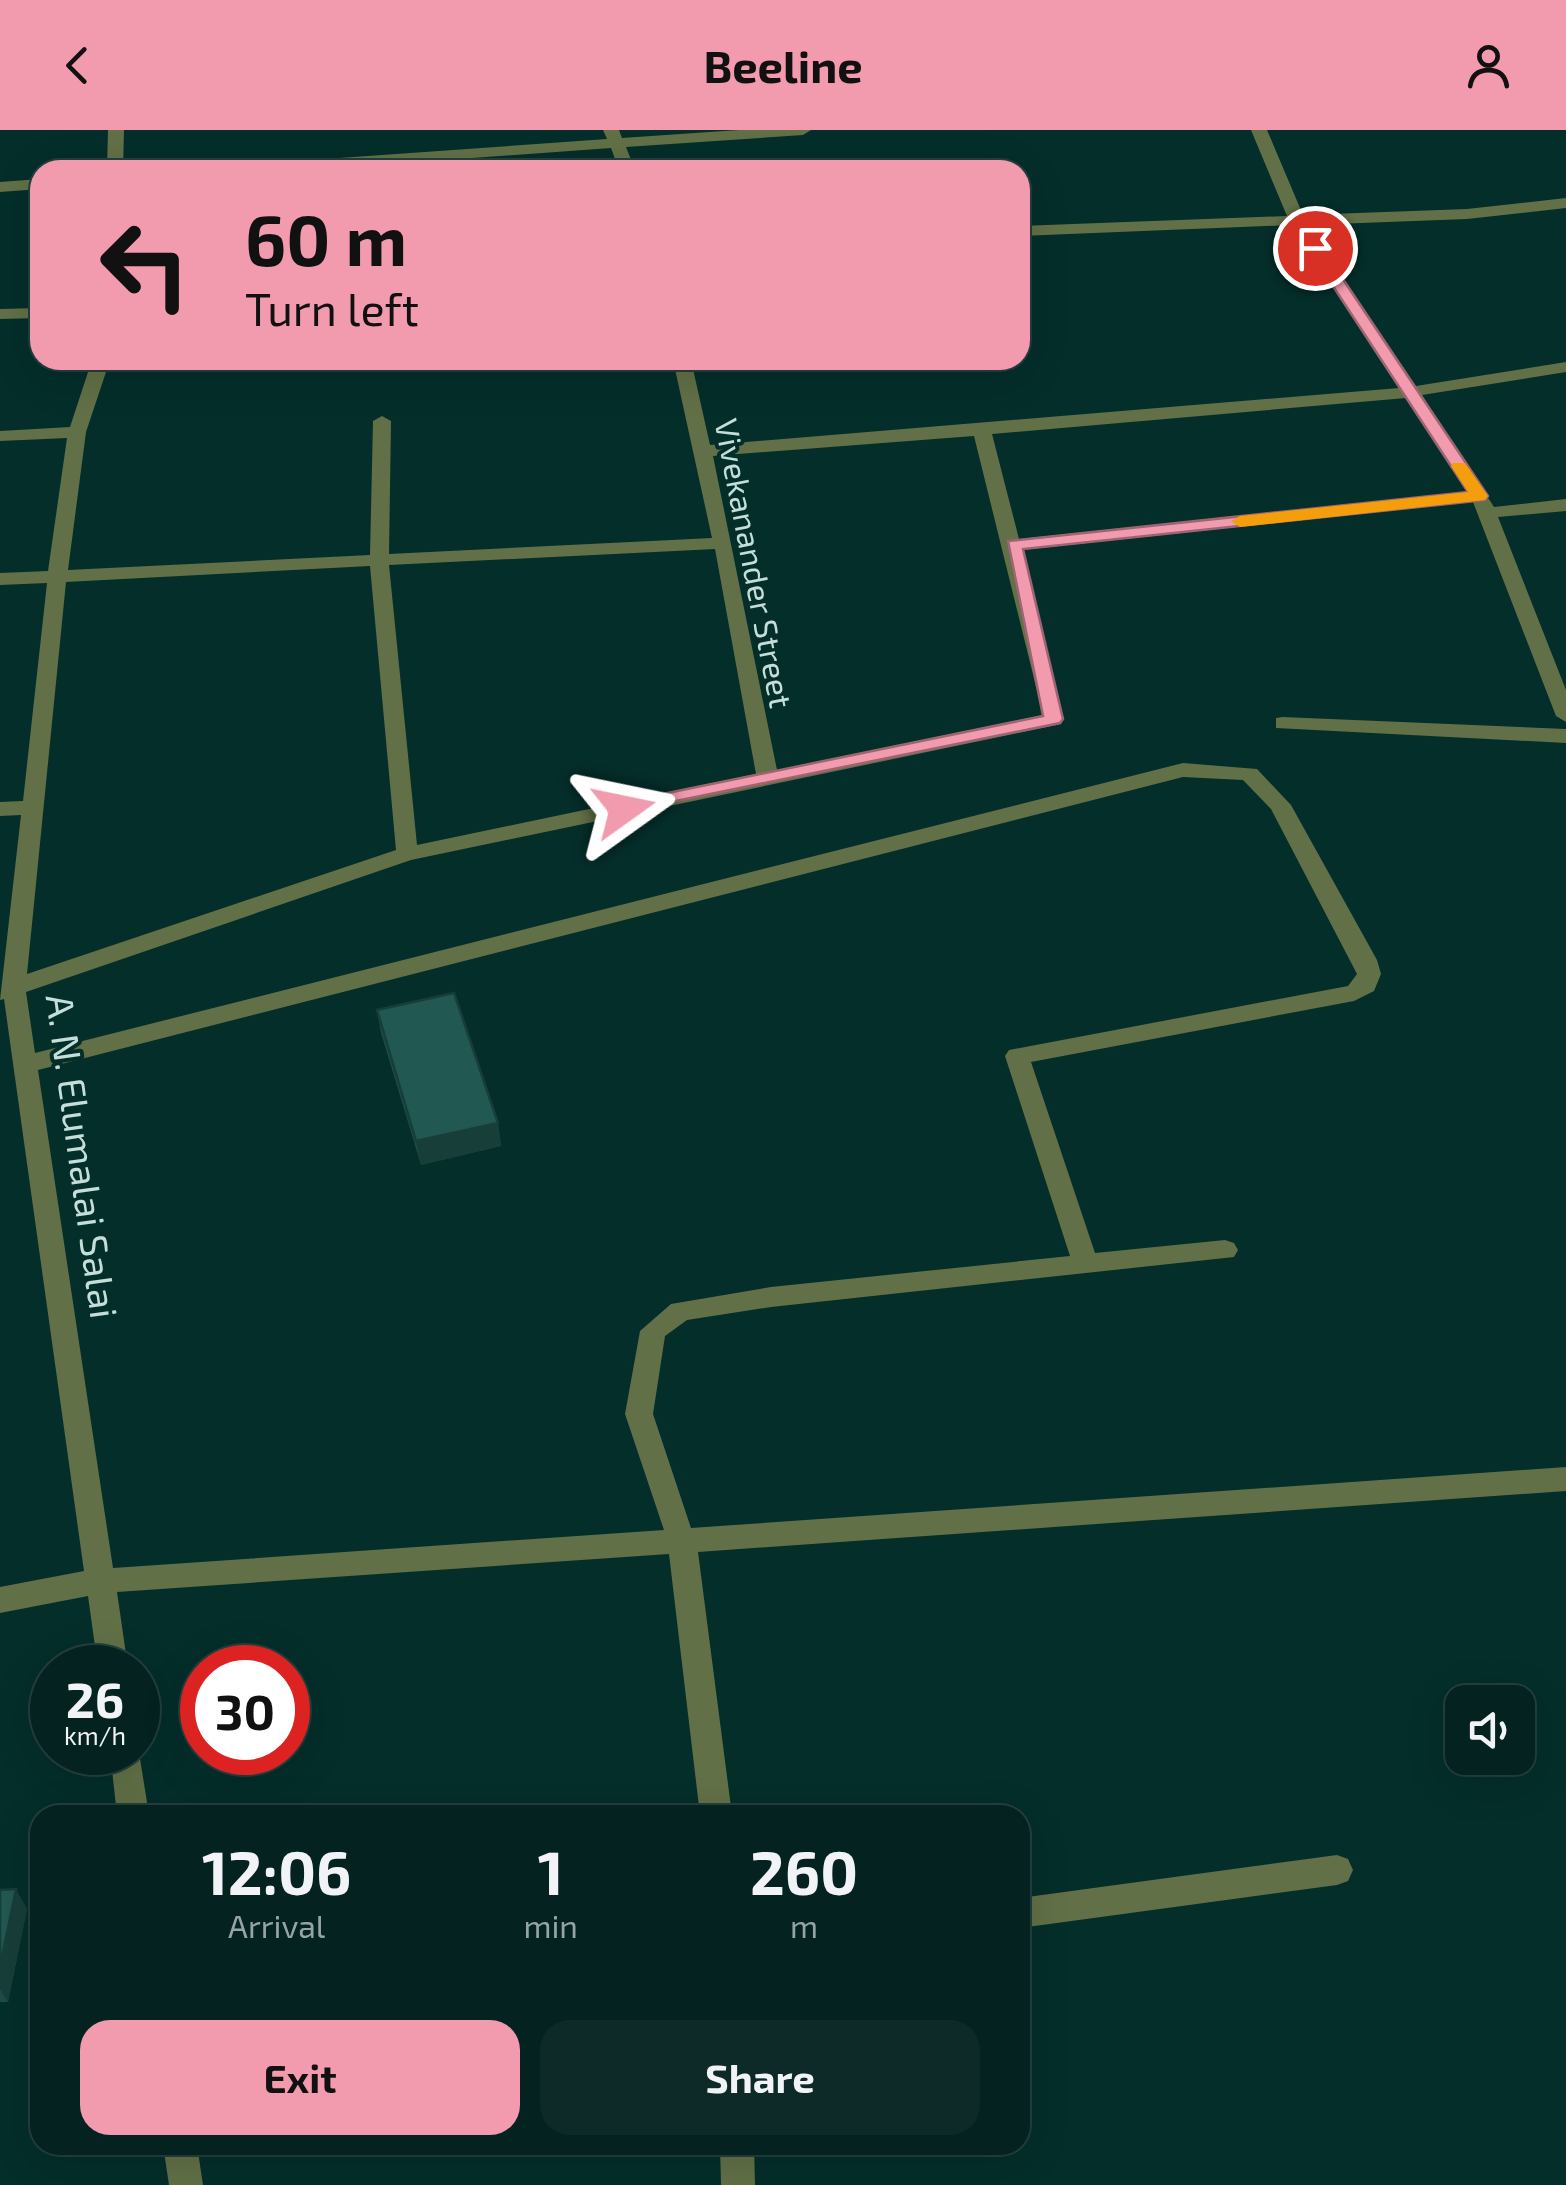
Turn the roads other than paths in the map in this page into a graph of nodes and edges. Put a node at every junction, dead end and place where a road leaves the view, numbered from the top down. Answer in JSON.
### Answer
{"nodes":[{"id":1,"x":116,"y":130,"type":"edge"},
{"id":2,"x":803,"y":130,"type":"edge"},
{"id":3,"x":1258,"y":130,"type":"edge"},
{"id":4,"x":614,"y":137,"type":"edge"},
{"id":5,"x":115,"y":160,"type":"edge"},
{"id":6,"x":354,"y":160,"type":"edge"},
{"id":7,"x":30,"y":185,"type":"edge"},
{"id":8,"x":0,"y":187,"type":"edge"},
{"id":9,"x":1566,"y":203,"type":"edge"},
{"id":10,"x":1296,"y":219,"type":"junction"},
{"id":11,"x":1030,"y":231,"type":"edge"},
{"id":12,"x":30,"y":313,"type":"edge"},
{"id":13,"x":0,"y":314,"type":"edge"},
{"id":14,"x":1566,"y":367,"type":"edge"},
{"id":15,"x":98,"y":370,"type":"edge"},
{"id":16,"x":684,"y":370,"type":"edge"},
{"id":17,"x":1410,"y":392,"type":"junction"},
{"id":18,"x":382,"y":421,"type":"dead end"},
{"id":19,"x":982,"y":430,"type":"junction"},
{"id":20,"x":78,"y":432,"type":"junction"},
{"id":21,"x":0,"y":436,"type":"edge"},
{"id":22,"x":704,"y":451,"type":"junction"},
{"id":23,"x":1482,"y":504,"type":"junction"},
{"id":24,"x":1566,"y":505,"type":"edge"},
{"id":25,"x":724,"y":543,"type":"junction"},
{"id":26,"x":1014,"y":545,"type":"junction"},
{"id":27,"x":378,"y":560,"type":"junction"},
{"id":28,"x":57,"y":576,"type":"junction"},
{"id":29,"x":0,"y":579,"type":"edge"},
{"id":30,"x":1566,"y":716,"type":"edge"},
{"id":31,"x":1283,"y":724,"type":"dead end"},
{"id":32,"x":1566,"y":736,"type":"edge"},
{"id":33,"x":768,"y":778,"type":"junction"},
{"id":34,"x":35,"y":808,"type":"junction"},
{"id":35,"x":0,"y":810,"type":"edge"},
{"id":36,"x":407,"y":854,"type":"junction"},
{"id":37,"x":7,"y":990,"type":"edge"},
{"id":38,"x":26,"y":1064,"type":"junction"},
{"id":39,"x":1225,"y":1250,"type":"dead end"},
{"id":40,"x":1086,"y":1264,"type":"junction"},
{"id":41,"x":1566,"y":1478,"type":"edge"},
{"id":42,"x":682,"y":1542,"type":"junction"},
{"id":43,"x":100,"y":1581,"type":"junction"},
{"id":44,"x":0,"y":1600,"type":"edge"},
{"id":45,"x":110,"y":1645,"type":"edge"},
{"id":46,"x":128,"y":1775,"type":"edge"},
{"id":47,"x":133,"y":1805,"type":"edge"},
{"id":48,"x":715,"y":1805,"type":"edge"},
{"id":49,"x":1336,"y":1870,"type":"dead end"},
{"id":50,"x":1030,"y":1912,"type":"edge"},
{"id":51,"x":182,"y":2155,"type":"edge"},
{"id":52,"x":737,"y":2155,"type":"edge"},
{"id":53,"x":186,"y":2185,"type":"edge"},
{"id":54,"x":738,"y":2185,"type":"edge"}],
"edges":[{"from":1,"to":5,"type":"street"},
{"from":2,"to":4,"type":"street"},
{"from":3,"to":10,"type":"street"},
{"from":4,"to":6,"type":"street"},
{"from":7,"to":8,"type":"street"},
{"from":9,"to":10,"type":"street"},
{"from":10,"to":11,"type":"street"},
{"from":10,"to":17,"type":"street"},
{"from":12,"to":13,"type":"street"},
{"from":14,"to":17,"type":"street"},
{"from":15,"to":20,"type":"street","name":"A. N. Elumalai Salai"},
{"from":16,"to":22,"type":"street","name":"Vivekanander Street"},
{"from":17,"to":19,"type":"street"},
{"from":17,"to":23,"type":"street"},
{"from":18,"to":27,"type":"street"},
{"from":19,"to":22,"type":"street"},
{"from":19,"to":26,"type":"street"},
{"from":20,"to":21,"type":"street"},
{"from":20,"to":28,"type":"street","name":"A. N. Elumalai Salai"},
{"from":22,"to":25,"type":"street","name":"Vivekanander Street"},
{"from":23,"to":24,"type":"street"},
{"from":23,"to":26,"type":"street"},
{"from":23,"to":30,"type":"street"},
{"from":25,"to":27,"type":"street"},
{"from":25,"to":33,"type":"street","name":"Vivekanander Street"},
{"from":26,"to":33,"type":"street"},
{"from":27,"to":28,"type":"street"},
{"from":27,"to":36,"type":"street"},
{"from":28,"to":29,"type":"street"},
{"from":28,"to":34,"type":"street","name":"A. N. Elumalai Salai"},
{"from":31,"to":32,"type":"street"},
{"from":33,"to":36,"type":"street"},
{"from":34,"to":35,"type":"street"},
{"from":34,"to":37,"type":"street","name":"A. N. Elumalai Salai"},
{"from":36,"to":37,"type":"street"},
{"from":37,"to":38,"type":"street","name":"A. N. Elumalai Salai"},
{"from":38,"to":40,"type":"street"},
{"from":38,"to":43,"type":"street","name":"A. N. Elumalai Salai"},
{"from":39,"to":40,"type":"street"},
{"from":40,"to":42,"type":"street"},
{"from":41,"to":42,"type":"street"},
{"from":42,"to":43,"type":"street"},
{"from":42,"to":48,"type":"street"},
{"from":43,"to":44,"type":"street"},
{"from":43,"to":45,"type":"street","name":"A. N. Elumalai Salai"},
{"from":46,"to":47,"type":"street"},
{"from":49,"to":50,"type":"street"},
{"from":51,"to":53,"type":"street"},
{"from":52,"to":54,"type":"street"}]}
